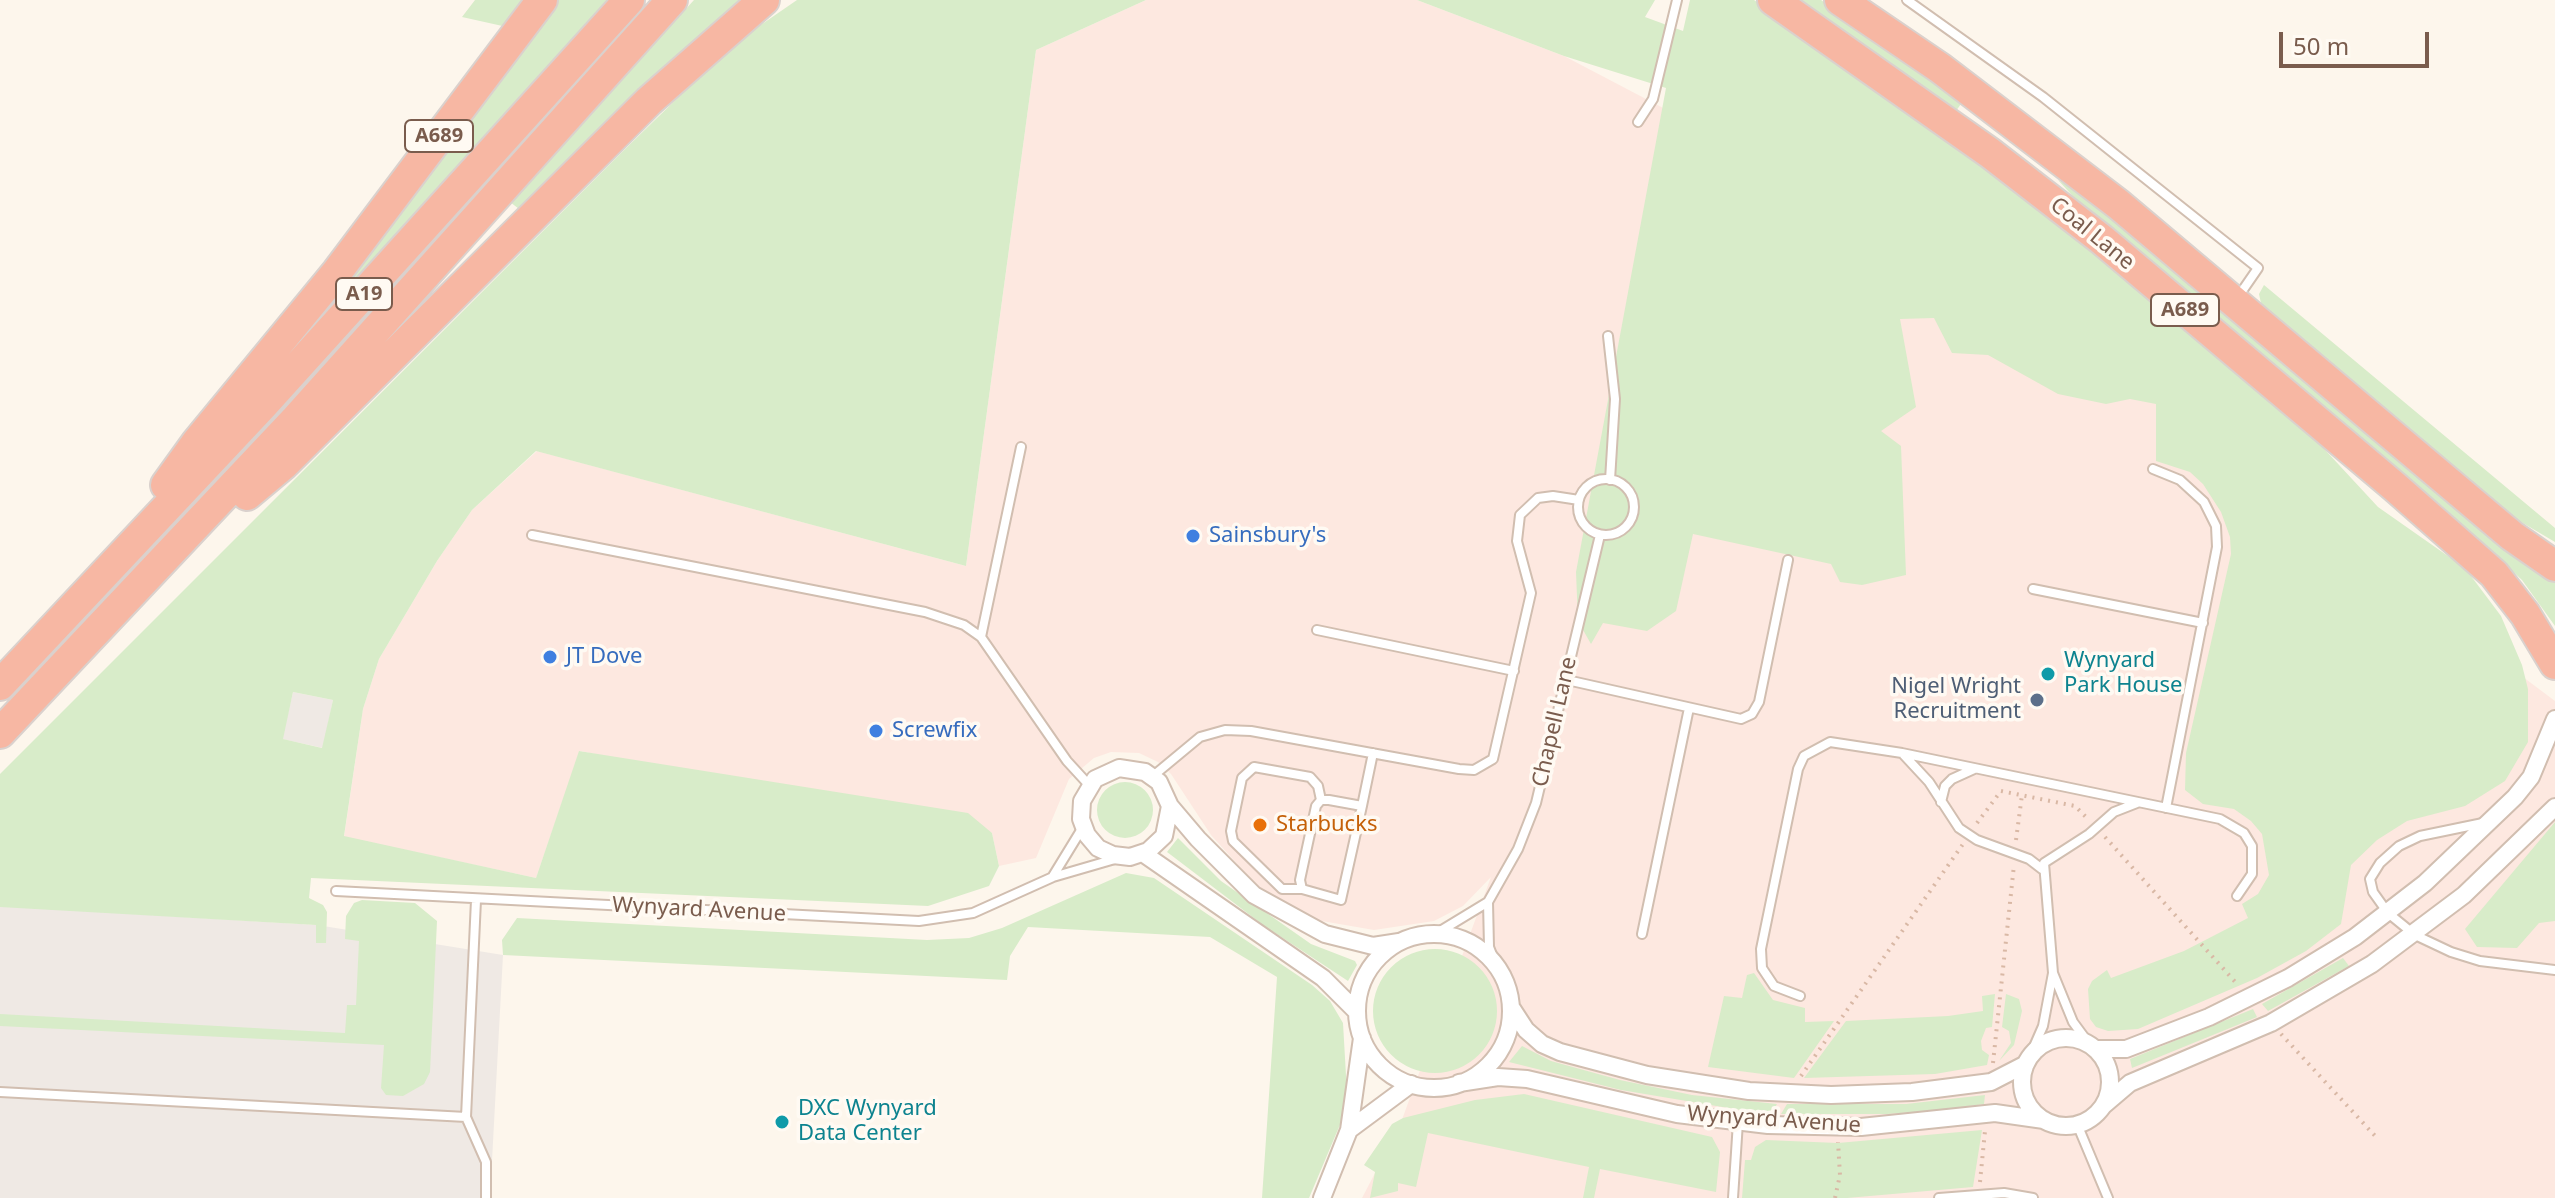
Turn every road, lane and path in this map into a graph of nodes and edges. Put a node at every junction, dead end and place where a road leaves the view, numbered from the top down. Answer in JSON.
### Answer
{"nodes":[{"id":1,"x":542,"y":0,"type":"edge"},
{"id":2,"x":629,"y":0,"type":"edge"},
{"id":3,"x":672,"y":0,"type":"edge"},
{"id":4,"x":764,"y":0,"type":"edge"},
{"id":5,"x":1677,"y":0,"type":"edge"},
{"id":6,"x":1773,"y":0,"type":"edge"},
{"id":7,"x":1840,"y":0,"type":"edge"},
{"id":8,"x":1907,"y":0,"type":"edge"},
{"id":9,"x":1638,"y":122,"type":"dead end"},
{"id":10,"x":2233,"y":304,"type":"junction"},
{"id":11,"x":1608,"y":336,"type":"dead end"},
{"id":12,"x":1021,"y":447,"type":"dead end"},
{"id":13,"x":2153,"y":469,"type":"dead end"},
{"id":14,"x":1610,"y":480,"type":"junction"},
{"id":15,"x":1579,"y":500,"type":"junction"},
{"id":16,"x":532,"y":535,"type":"dead end"},
{"id":17,"x":1600,"y":535,"type":"junction"},
{"id":18,"x":1788,"y":560,"type":"dead end"},
{"id":19,"x":2555,"y":566,"type":"edge"},
{"id":20,"x":147,"y":579,"type":"junction"},
{"id":21,"x":95,"y":584,"type":"junction"},
{"id":22,"x":2033,"y":589,"type":"dead end"},
{"id":23,"x":2203,"y":623,"type":"junction"},
{"id":24,"x":1317,"y":630,"type":"dead end"},
{"id":25,"x":981,"y":637,"type":"junction"},
{"id":26,"x":2555,"y":664,"type":"edge"},
{"id":27,"x":1514,"y":671,"type":"junction"},
{"id":28,"x":1567,"y":680,"type":"junction"},
{"id":29,"x":0,"y":685,"type":"edge"},
{"id":30,"x":1689,"y":708,"type":"junction"},
{"id":31,"x":2555,"y":719,"type":"edge"},
{"id":32,"x":0,"y":733,"type":"edge"},
{"id":33,"x":1373,"y":753,"type":"junction"},
{"id":34,"x":1902,"y":753,"type":"junction"},
{"id":35,"x":1975,"y":769,"type":"junction"},
{"id":36,"x":1153,"y":776,"type":"junction"},
{"id":37,"x":1089,"y":785,"type":"junction"},
{"id":38,"x":2022,"y":795,"type":"dead end"},
{"id":39,"x":1321,"y":800,"type":"junction"},
{"id":40,"x":1941,"y":803,"type":"junction"},
{"id":41,"x":2139,"y":803,"type":"junction"},
{"id":42,"x":1170,"y":806,"type":"junction"},
{"id":43,"x":1362,"y":806,"type":"junction"},
{"id":44,"x":2555,"y":807,"type":"edge"},
{"id":45,"x":2166,"y":808,"type":"junction"},
{"id":46,"x":2491,"y":822,"type":"junction"},
{"id":47,"x":1083,"y":827,"type":"junction"},
{"id":48,"x":1144,"y":854,"type":"junction"},
{"id":49,"x":2015,"y":854,"type":"junction"},
{"id":50,"x":1121,"y":857,"type":"junction"},
{"id":51,"x":2042,"y":869,"type":"junction"},
{"id":52,"x":1053,"y":877,"type":"junction"},
{"id":53,"x":1302,"y":889,"type":"junction"},
{"id":54,"x":336,"y":891,"type":"dead end"},
{"id":55,"x":2237,"y":896,"type":"dead end"},
{"id":56,"x":476,"y":900,"type":"junction"},
{"id":57,"x":1488,"y":902,"type":"junction"},
{"id":58,"x":2388,"y":913,"type":"junction"},
{"id":59,"x":1642,"y":934,"type":"dead end"},
{"id":60,"x":1425,"y":935,"type":"junction"},
{"id":61,"x":2415,"y":935,"type":"junction"},
{"id":62,"x":1399,"y":942,"type":"junction"},
{"id":63,"x":1498,"y":970,"type":"junction"},
{"id":64,"x":2555,"y":970,"type":"edge"},
{"id":65,"x":2053,"y":973,"type":"junction"},
{"id":66,"x":1800,"y":996,"type":"dead end"},
{"id":67,"x":1511,"y":1007,"type":"junction"},
{"id":68,"x":1357,"y":1012,"type":"junction"},
{"id":69,"x":1362,"y":1038,"type":"junction"},
{"id":70,"x":2093,"y":1047,"type":"junction"},
{"id":71,"x":2028,"y":1061,"type":"junction"},
{"id":72,"x":1991,"y":1082,"type":"junction"},
{"id":73,"x":1459,"y":1083,"type":"junction"},
{"id":74,"x":1411,"y":1084,"type":"junction"},
{"id":75,"x":0,"y":1092,"type":"edge"},
{"id":76,"x":2103,"y":1106,"type":"junction"},
{"id":77,"x":1987,"y":1114,"type":"junction"},
{"id":78,"x":466,"y":1117,"type":"junction"},
{"id":79,"x":2044,"y":1120,"type":"junction"},
{"id":80,"x":1738,"y":1122,"type":"junction"},
{"id":81,"x":2077,"y":1124,"type":"junction"},
{"id":82,"x":1837,"y":1127,"type":"junction"},
{"id":83,"x":1349,"y":1130,"type":"junction"},
{"id":84,"x":1979,"y":1195,"type":"junction"},
{"id":85,"x":486,"y":1198,"type":"edge"},
{"id":86,"x":1322,"y":1198,"type":"edge"},
{"id":87,"x":1733,"y":1198,"type":"edge"},
{"id":88,"x":1835,"y":1198,"type":"edge"},
{"id":89,"x":1939,"y":1198,"type":"edge"},
{"id":90,"x":2033,"y":1198,"type":"edge"},
{"id":91,"x":2108,"y":1198,"type":"edge"}],
"edges":[{"from":1,"to":21,"type":"highway","number":"A689"},
{"from":2,"to":21,"type":"highway","number":"A19"},
{"from":3,"to":20,"type":"highway","number":"A19"},
{"from":4,"to":20,"type":"highway","number":"A19"},
{"from":5,"to":9,"type":"lane"},
{"from":6,"to":26,"type":"highway","name":"Coal Lane","number":"A689"},
{"from":7,"to":10,"type":"highway","name":"Coal Lane","number":"A689"},
{"from":8,"to":10,"type":"lane"},
{"from":10,"to":19,"type":"highway","name":"Coal Lane","number":"A689"},
{"from":11,"to":14,"type":"lane"},
{"from":12,"to":25,"type":"lane"},
{"from":13,"to":23,"type":"lane"},
{"from":14,"to":15,"type":"lane"},
{"from":14,"to":17,"type":"lane"},
{"from":15,"to":17,"type":"lane"},
{"from":15,"to":27,"type":"lane"},
{"from":16,"to":25,"type":"lane"},
{"from":17,"to":28,"type":"lane","name":"Chapell Lane"},
{"from":18,"to":30,"type":"lane"},
{"from":20,"to":32,"type":"highway","number":"A19"},
{"from":21,"to":29,"type":"highway","number":"A19"},
{"from":22,"to":23,"type":"lane"},
{"from":23,"to":45,"type":"lane"},
{"from":24,"to":27,"type":"lane"},
{"from":25,"to":37,"type":"lane"},
{"from":27,"to":33,"type":"lane"},
{"from":28,"to":30,"type":"lane"},
{"from":28,"to":57,"type":"lane","name":"Chapell Lane"},
{"from":30,"to":59,"type":"lane"},
{"from":31,"to":46,"type":"street"},
{"from":33,"to":36,"type":"lane"},
{"from":33,"to":43,"type":"lane"},
{"from":34,"to":35,"type":"lane"},
{"from":34,"to":40,"type":"lane"},
{"from":34,"to":66,"type":"lane"},
{"from":35,"to":40,"type":"lane"},
{"from":35,"to":41,"type":"lane"},
{"from":36,"to":37,"type":"street"},
{"from":36,"to":42,"type":"street"},
{"from":37,"to":47,"type":"street"},
{"from":38,"to":49,"type":"path"},
{"from":39,"to":43,"type":"lane"},
{"from":39,"to":53,"type":"lane"},
{"from":39,"to":53,"type":"lane"},
{"from":40,"to":49,"type":"lane"},
{"from":41,"to":45,"type":"lane"},
{"from":41,"to":51,"type":"lane"},
{"from":42,"to":48,"type":"street"},
{"from":42,"to":62,"type":"street"},
{"from":43,"to":53,"type":"lane"},
{"from":44,"to":61,"type":"street"},
{"from":45,"to":55,"type":"lane"},
{"from":46,"to":58,"type":"street"},
{"from":46,"to":58,"type":"lane"},
{"from":47,"to":50,"type":"street"},
{"from":47,"to":52,"type":"lane"},
{"from":48,"to":50,"type":"street"},
{"from":48,"to":68,"type":"street"},
{"from":49,"to":51,"type":"lane"},
{"from":49,"to":72,"type":"path"},
{"from":50,"to":52,"type":"lane","name":"Wynyard Avenue"},
{"from":51,"to":65,"type":"lane"},
{"from":52,"to":56,"type":"lane","name":"Wynyard Avenue"},
{"from":54,"to":56,"type":"lane","name":"Wynyard Avenue"},
{"from":56,"to":78,"type":"lane"},
{"from":57,"to":60,"type":"lane","name":"Chapell Lane"},
{"from":57,"to":63,"type":"lane"},
{"from":58,"to":61,"type":"lane"},
{"from":58,"to":70,"type":"street"},
{"from":60,"to":62,"type":"street","name":"Wynyard Avenue"},
{"from":60,"to":63,"type":"street","name":"Wynyard Avenue"},
{"from":61,"to":64,"type":"lane"},
{"from":61,"to":76,"type":"street"},
{"from":62,"to":68,"type":"street","name":"Wynyard Avenue"},
{"from":63,"to":67,"type":"street","name":"Wynyard Avenue"},
{"from":65,"to":70,"type":"lane"},
{"from":65,"to":71,"type":"lane"},
{"from":67,"to":72,"type":"street","name":"Wynyard Avenue"},
{"from":67,"to":73,"type":"street"},
{"from":68,"to":69,"type":"street","name":"Wynyard Avenue"},
{"from":69,"to":74,"type":"street","name":"Wynyard Avenue"},
{"from":69,"to":83,"type":"street"},
{"from":70,"to":71,"type":"street"},
{"from":70,"to":76,"type":"street"},
{"from":71,"to":72,"type":"street","name":"Wynyard Avenue"},
{"from":71,"to":79,"type":"street"},
{"from":73,"to":74,"type":"street","name":"Wynyard Avenue"},
{"from":73,"to":80,"type":"street","name":"Wynyard Avenue"},
{"from":74,"to":83,"type":"street"},
{"from":75,"to":78,"type":"lane"},
{"from":76,"to":81,"type":"street"},
{"from":77,"to":79,"type":"street","name":"Wynyard Avenue"},
{"from":77,"to":82,"type":"street","name":"Wynyard Avenue"},
{"from":77,"to":84,"type":"path"},
{"from":78,"to":85,"type":"lane"},
{"from":79,"to":81,"type":"street"},
{"from":80,"to":82,"type":"street","name":"Wynyard Avenue"},
{"from":80,"to":87,"type":"lane"},
{"from":81,"to":91,"type":"lane"},
{"from":82,"to":88,"type":"path"},
{"from":83,"to":86,"type":"street"},
{"from":84,"to":89,"type":"lane"},
{"from":84,"to":90,"type":"lane"}]}
